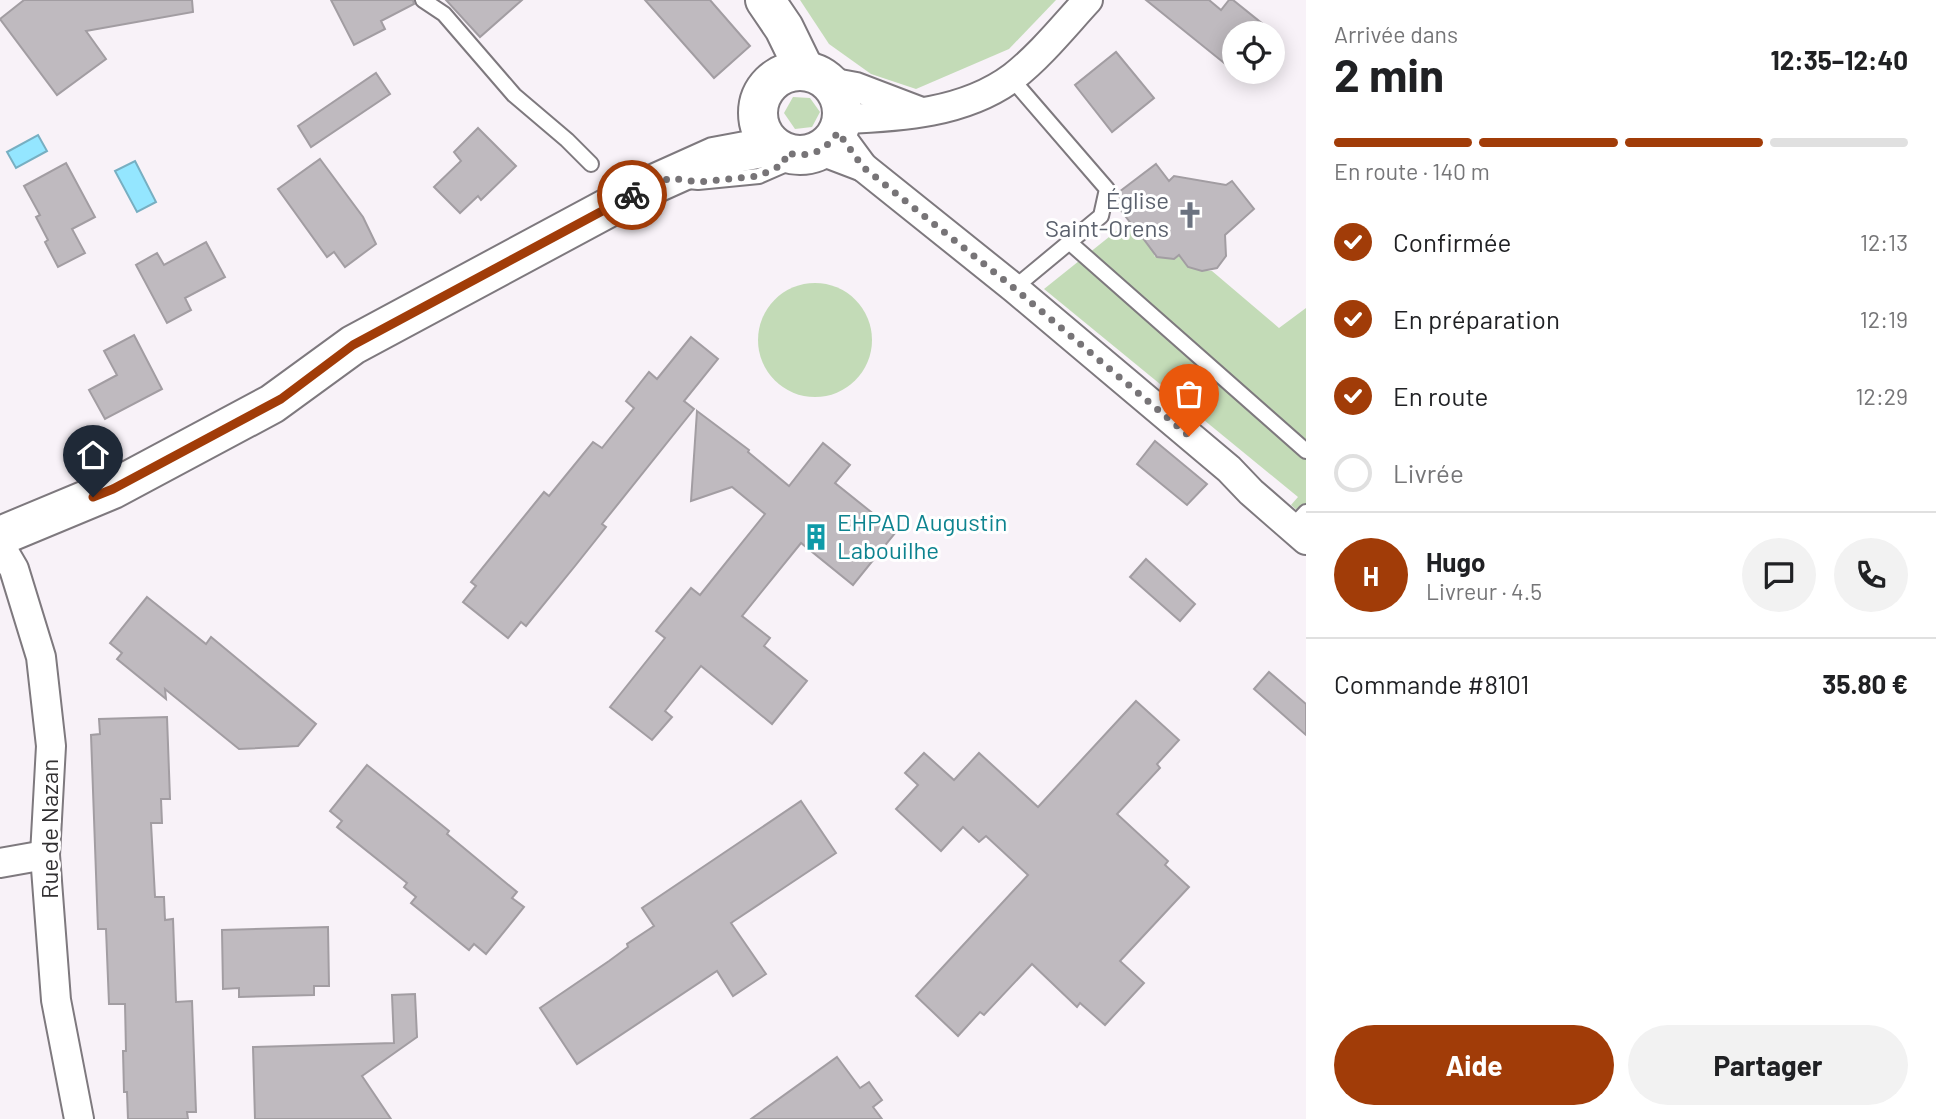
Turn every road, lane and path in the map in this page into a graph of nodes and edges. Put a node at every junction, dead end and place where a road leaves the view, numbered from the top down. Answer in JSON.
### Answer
{"nodes":[{"id":1,"x":423,"y":0,"type":"edge"},
{"id":2,"x":1088,"y":0,"type":"edge"},
{"id":3,"x":775,"y":14,"type":"edge"},
{"id":4,"x":1010,"y":78,"type":"junction"},
{"id":5,"x":792,"y":84,"type":"junction"},
{"id":6,"x":922,"y":112,"type":"junction"},
{"id":7,"x":812,"y":140,"type":"junction"},
{"id":8,"x":714,"y":157,"type":"junction"},
{"id":9,"x":592,"y":164,"type":"dead end"},
{"id":10,"x":670,"y":178,"type":"junction"},
{"id":11,"x":1069,"y":242,"type":"junction"},
{"id":12,"x":1014,"y":288,"type":"junction"},
{"id":13,"x":1306,"y":451,"type":"edge"},
{"id":14,"x":1301,"y":526,"type":"edge"},
{"id":15,"x":0,"y":536,"type":"edge"},
{"id":16,"x":0,"y":545,"type":"edge"},
{"id":17,"x":45,"y":855,"type":"junction"},
{"id":18,"x":0,"y":863,"type":"edge"},
{"id":19,"x":79,"y":1119,"type":"edge"}],
"edges":[{"from":1,"to":9,"type":"lane"},
{"from":2,"to":4,"type":"street"},
{"from":3,"to":5,"type":"street"},
{"from":4,"to":6,"type":"street"},
{"from":4,"to":11,"type":"lane"},
{"from":5,"to":6,"type":"street"},
{"from":5,"to":7,"type":"street"},
{"from":5,"to":7,"type":"street"},
{"from":5,"to":8,"type":"street"},
{"from":6,"to":7,"type":"street"},
{"from":7,"to":8,"type":"street"},
{"from":7,"to":10,"type":"lane"},
{"from":7,"to":12,"type":"street"},
{"from":8,"to":10,"type":"street"},
{"from":10,"to":15,"type":"street"},
{"from":11,"to":12,"type":"lane"},
{"from":11,"to":13,"type":"lane"},
{"from":12,"to":14,"type":"street"},
{"from":16,"to":17,"type":"street","name":"Rue de Nazan"},
{"from":17,"to":18,"type":"street"},
{"from":17,"to":19,"type":"street","name":"Rue de Nazan"}]}
